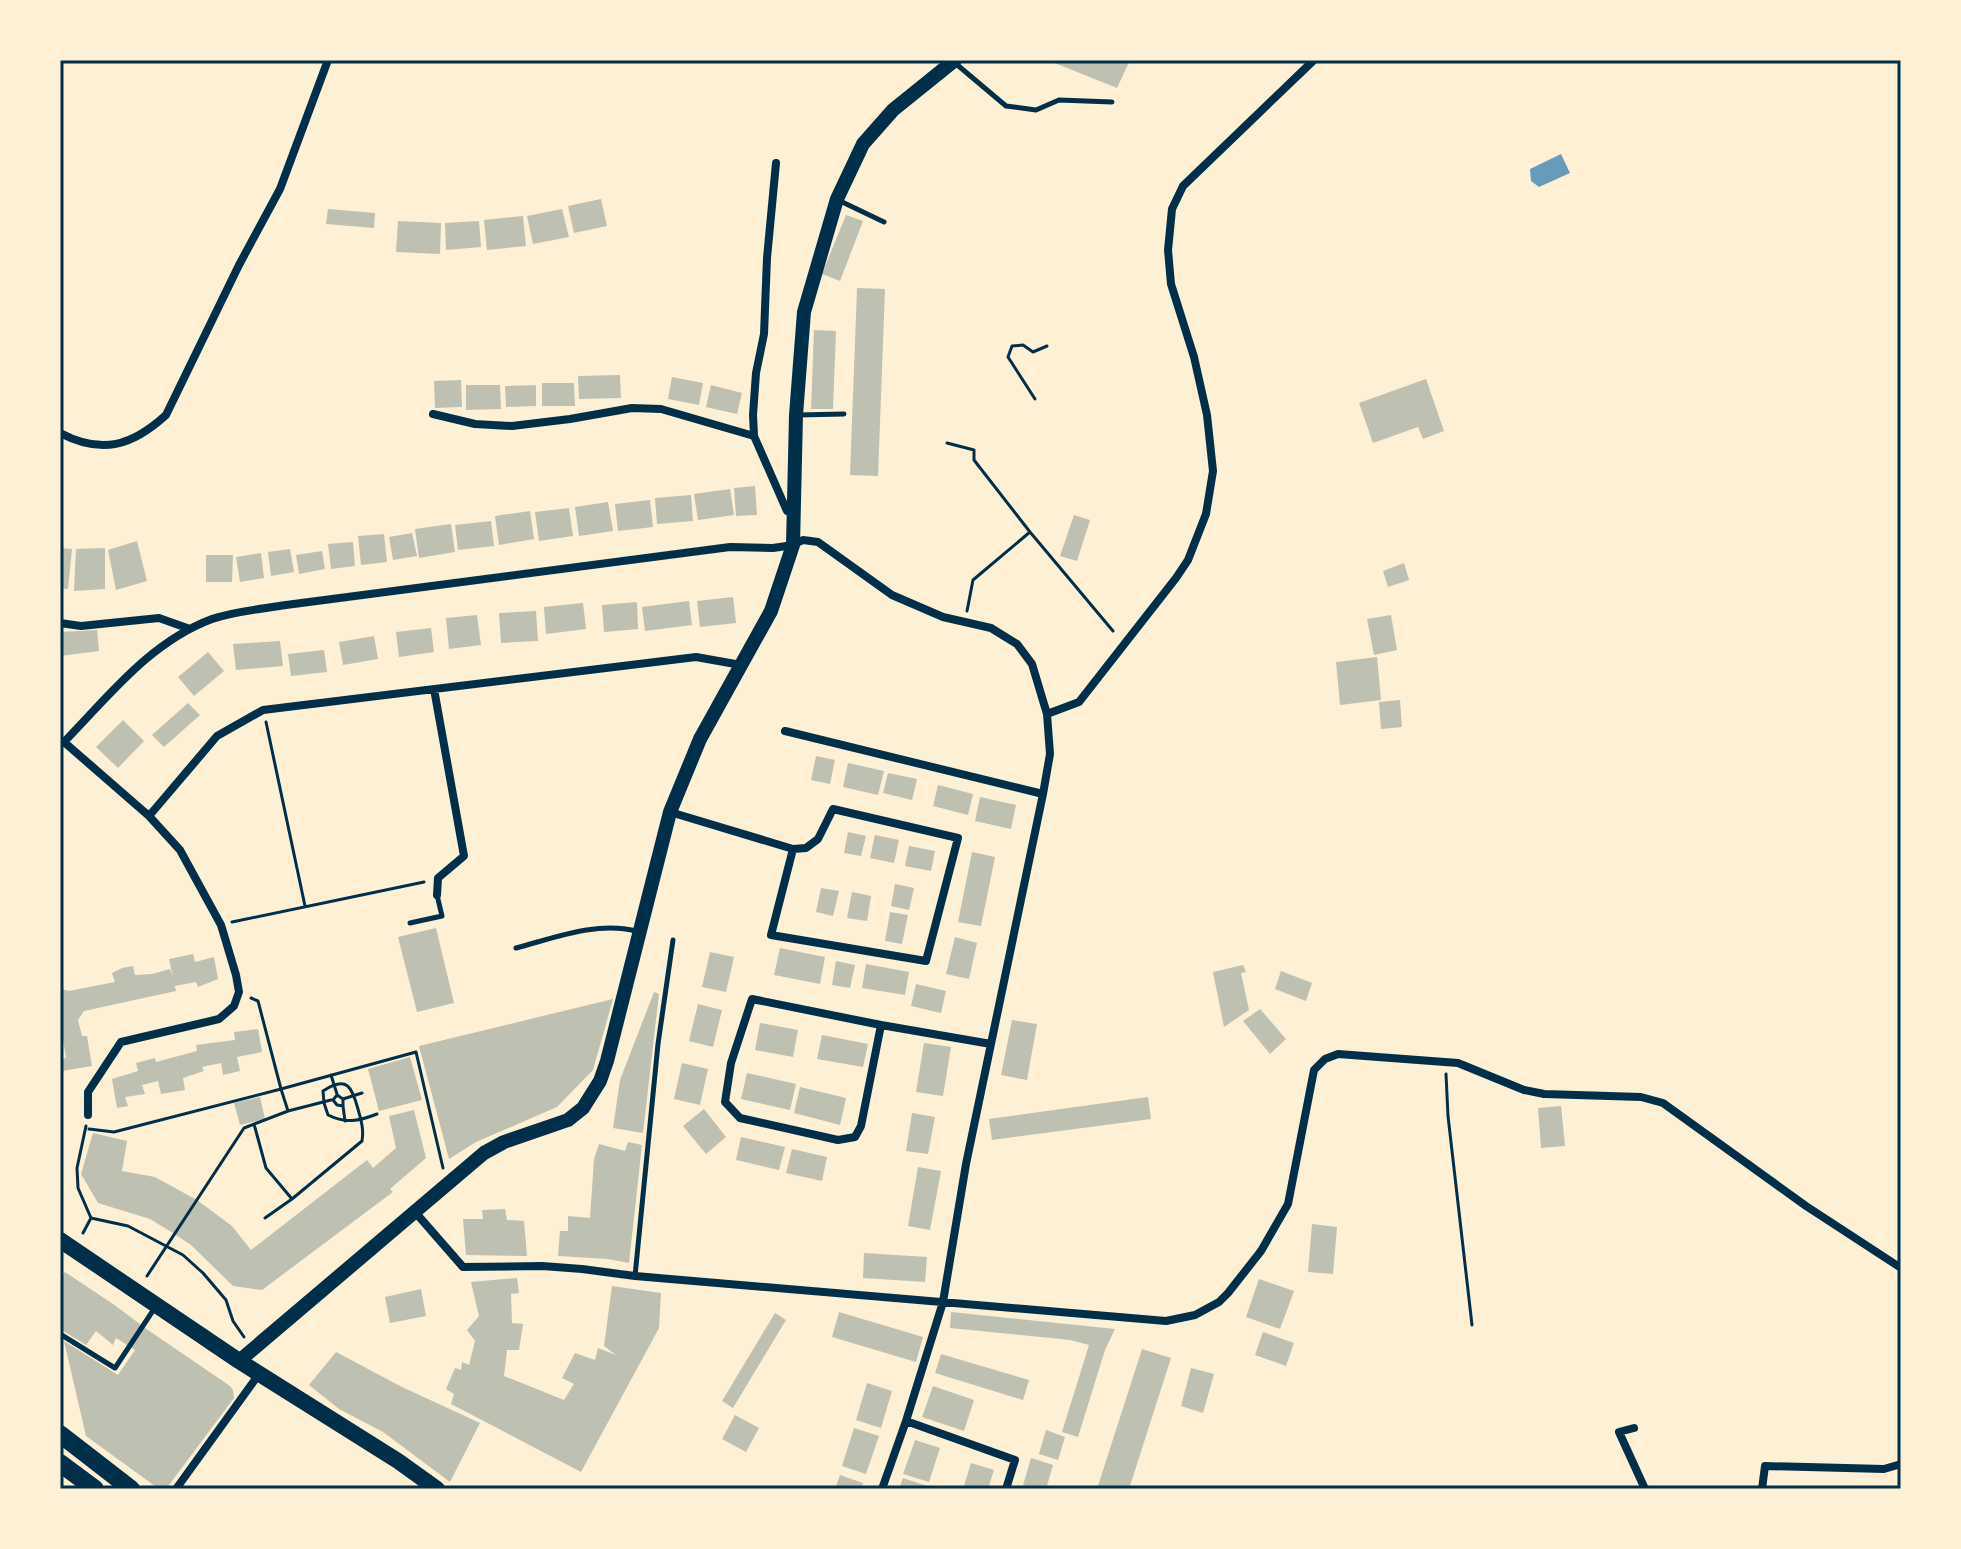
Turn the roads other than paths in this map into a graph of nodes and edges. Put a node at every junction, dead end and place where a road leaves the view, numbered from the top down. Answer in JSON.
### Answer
{"nodes":[{"id":1,"x":328,"y":60,"type":"edge"},
{"id":2,"x":1314,"y":60,"type":"edge"},
{"id":3,"x":954,"y":61,"type":"edge"},
{"id":4,"x":1112,"y":102,"type":"dead end"},
{"id":5,"x":776,"y":163,"type":"dead end"},
{"id":6,"x":837,"y":199,"type":"junction"},
{"id":7,"x":884,"y":222,"type":"dead end"},
{"id":8,"x":433,"y":414,"type":"dead end"},
{"id":9,"x":844,"y":414,"type":"dead end"},
{"id":10,"x":796,"y":415,"type":"junction"},
{"id":11,"x":60,"y":433,"type":"edge"},
{"id":12,"x":754,"y":436,"type":"junction"},
{"id":13,"x":795,"y":515,"type":"junction"},
{"id":14,"x":793,"y":545,"type":"junction"},
{"id":15,"x":60,"y":623,"type":"edge"},
{"id":16,"x":190,"y":629,"type":"junction"},
{"id":17,"x":741,"y":665,"type":"junction"},
{"id":18,"x":434,"y":689,"type":"junction"},
{"id":19,"x":1047,"y":714,"type":"junction"},
{"id":20,"x":785,"y":731,"type":"dead end"},
{"id":21,"x":62,"y":743,"type":"edge"},
{"id":22,"x":1043,"y":794,"type":"junction"},
{"id":23,"x":670,"y":812,"type":"junction"},
{"id":24,"x":149,"y":816,"type":"junction"},
{"id":25,"x":793,"y":849,"type":"junction"},
{"id":26,"x":437,"y":895,"type":"joint"},
{"id":27,"x":410,"y":923,"type":"dead end"},
{"id":28,"x":639,"y":932,"type":"junction"},
{"id":29,"x":673,"y":940,"type":"dead end"},
{"id":30,"x":516,"y":948,"type":"dead end"},
{"id":31,"x":881,"y":1025,"type":"junction"},
{"id":32,"x":991,"y":1044,"type":"junction"},
{"id":33,"x":88,"y":1115,"type":"road end"},
{"id":34,"x":415,"y":1212,"type":"junction"},
{"id":35,"x":67,"y":1244,"type":"edge"},
{"id":36,"x":1901,"y":1268,"type":"edge"},
{"id":37,"x":635,"y":1276,"type":"junction"},
{"id":38,"x":943,"y":1302,"type":"junction"},
{"id":39,"x":157,"y":1305,"type":"junction"},
{"id":40,"x":60,"y":1334,"type":"edge"},
{"id":41,"x":245,"y":1355,"type":"junction"},
{"id":42,"x":259,"y":1374,"type":"junction"},
{"id":43,"x":906,"y":1421,"type":"junction"},
{"id":44,"x":1634,"y":1428,"type":"dead end"},
{"id":45,"x":60,"y":1434,"type":"edge"},
{"id":46,"x":60,"y":1463,"type":"edge"},
{"id":47,"x":1901,"y":1464,"type":"edge"},
{"id":48,"x":95,"y":1489,"type":"edge"},
{"id":49,"x":131,"y":1489,"type":"edge"},
{"id":50,"x":176,"y":1489,"type":"edge"},
{"id":51,"x":437,"y":1489,"type":"edge"},
{"id":52,"x":882,"y":1489,"type":"edge"},
{"id":53,"x":1006,"y":1489,"type":"edge"},
{"id":54,"x":1645,"y":1489,"type":"edge"},
{"id":55,"x":1762,"y":1489,"type":"edge"}],
"edges":[{"from":1,"to":11,"type":"street"},
{"from":2,"to":19,"type":"street"},
{"from":3,"to":4,"type":"lane"},
{"from":3,"to":6,"type":"street"},
{"from":5,"to":12,"type":"street"},
{"from":6,"to":7,"type":"lane"},
{"from":6,"to":10,"type":"street"},
{"from":8,"to":12,"type":"street"},
{"from":9,"to":10,"type":"lane"},
{"from":10,"to":13,"type":"street"},
{"from":12,"to":13,"type":"street"},
{"from":13,"to":14,"type":"street"},
{"from":14,"to":16,"type":"street"},
{"from":14,"to":17,"type":"street"},
{"from":14,"to":19,"type":"street"},
{"from":15,"to":16,"type":"street"},
{"from":16,"to":21,"type":"street"},
{"from":17,"to":18,"type":"street"},
{"from":17,"to":23,"type":"street"},
{"from":18,"to":24,"type":"street"},
{"from":18,"to":26,"type":"street"},
{"from":19,"to":22,"type":"street"},
{"from":20,"to":22,"type":"street"},
{"from":21,"to":24,"type":"street"},
{"from":22,"to":32,"type":"street"},
{"from":23,"to":25,"type":"street"},
{"from":23,"to":28,"type":"street"},
{"from":24,"to":33,"type":"street"},
{"from":25,"to":25,"type":"street"},
{"from":26,"to":27,"type":"lane"},
{"from":28,"to":30,"type":"lane"},
{"from":28,"to":34,"type":"street"},
{"from":29,"to":37,"type":"lane"},
{"from":31,"to":31,"type":"street"},
{"from":31,"to":32,"type":"street"},
{"from":32,"to":38,"type":"street"},
{"from":34,"to":37,"type":"street"},
{"from":34,"to":41,"type":"street"},
{"from":35,"to":39,"type":"main road"},
{"from":36,"to":38,"type":"street"},
{"from":37,"to":38,"type":"street"},
{"from":38,"to":43,"type":"street"},
{"from":39,"to":40,"type":"lane"},
{"from":39,"to":41,"type":"main road"},
{"from":41,"to":42,"type":"main road"},
{"from":42,"to":50,"type":"street"},
{"from":42,"to":51,"type":"main road"},
{"from":43,"to":52,"type":"street"},
{"from":43,"to":53,"type":"street"},
{"from":44,"to":54,"type":"street"},
{"from":45,"to":49,"type":"highway"},
{"from":46,"to":48,"type":"highway"},
{"from":47,"to":55,"type":"street"}]}
